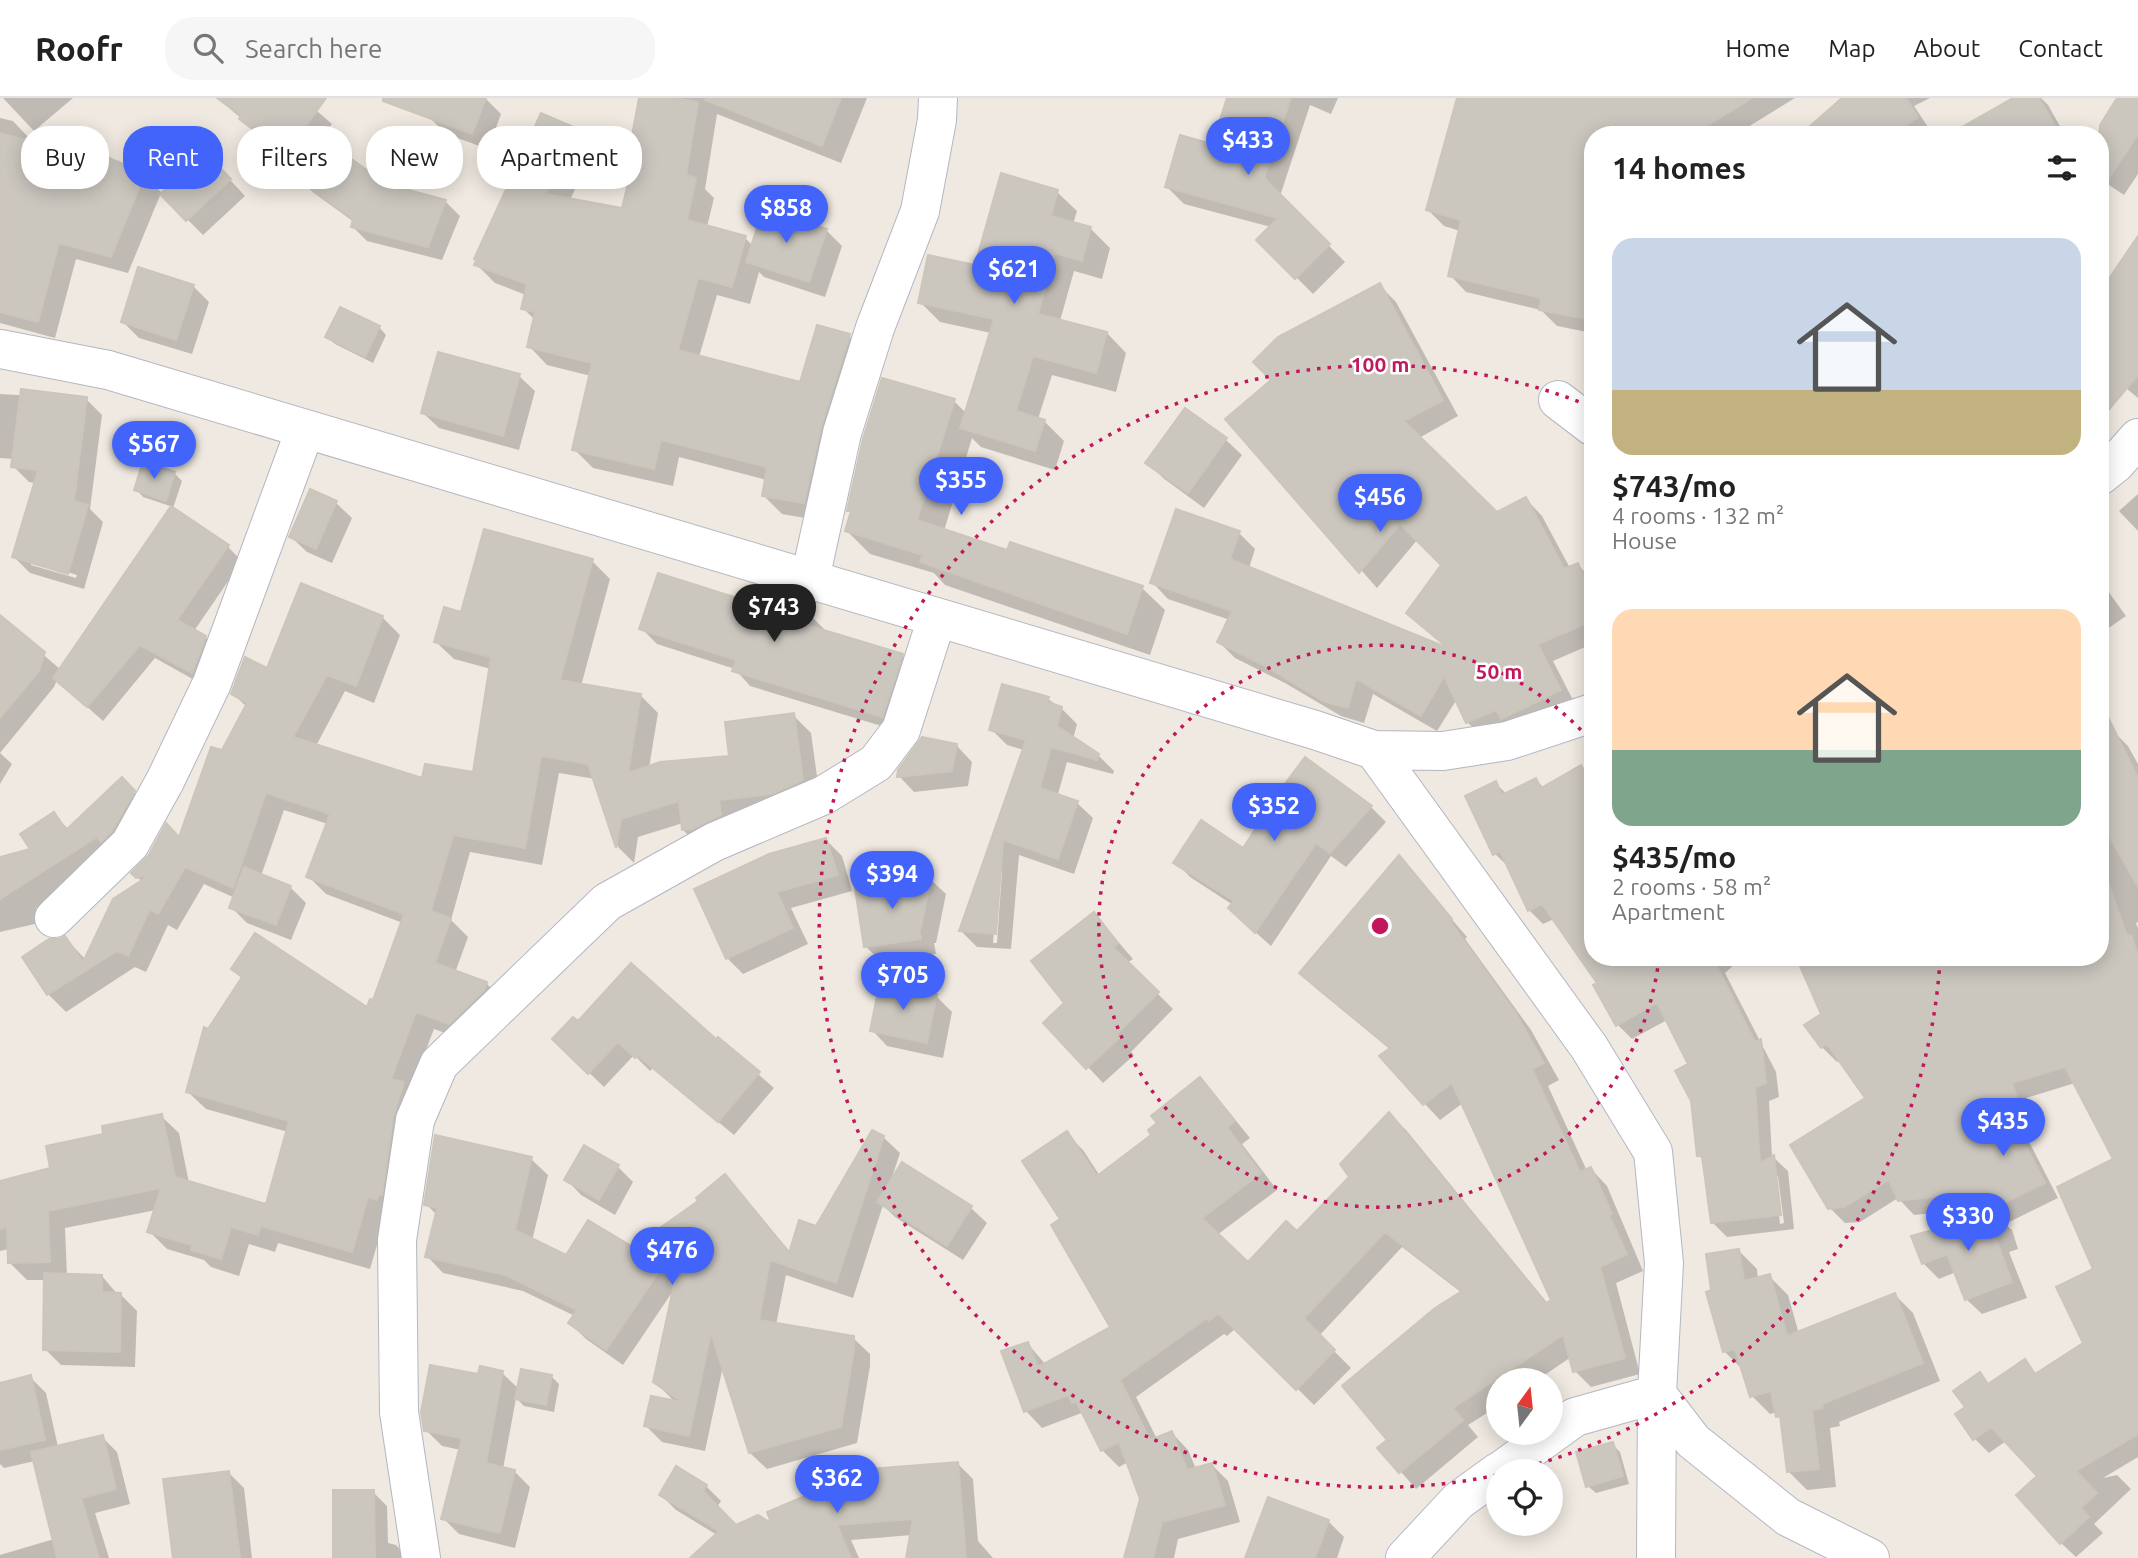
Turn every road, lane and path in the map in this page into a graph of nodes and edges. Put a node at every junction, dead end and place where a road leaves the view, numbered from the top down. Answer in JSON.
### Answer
{"nodes":[{"id":1,"x":938,"y":98,"type":"edge"},
{"id":2,"x":0,"y":349,"type":"edge"},
{"id":3,"x":1558,"y":400,"type":"dead end"},
{"id":4,"x":1584,"y":420,"type":"edge"},
{"id":5,"x":305,"y":430,"type":"junction"},
{"id":6,"x":2138,"y":438,"type":"edge"},
{"id":7,"x":2109,"y":469,"type":"edge"},
{"id":8,"x":810,"y":579,"type":"junction"},
{"id":9,"x":937,"y":618,"type":"junction"},
{"id":10,"x":1584,"y":716,"type":"edge"},
{"id":11,"x":1374,"y":750,"type":"junction"},
{"id":12,"x":54,"y":918,"type":"dead end"},
{"id":13,"x":1657,"y":1394,"type":"junction"},
{"id":14,"x":1516,"y":1459,"type":"edge"},
{"id":15,"x":1486,"y":1481,"type":"edge"},
{"id":16,"x":421,"y":1558,"type":"edge"},
{"id":17,"x":1405,"y":1558,"type":"edge"},
{"id":18,"x":1656,"y":1558,"type":"edge"},
{"id":19,"x":1870,"y":1558,"type":"edge"}],
"edges":[{"from":1,"to":8,"type":"street"},
{"from":2,"to":5,"type":"street"},
{"from":3,"to":4,"type":"street"},
{"from":5,"to":8,"type":"street"},
{"from":5,"to":12,"type":"street"},
{"from":6,"to":7,"type":"street"},
{"from":8,"to":9,"type":"street"},
{"from":9,"to":11,"type":"street"},
{"from":9,"to":16,"type":"street"},
{"from":10,"to":11,"type":"street"},
{"from":11,"to":13,"type":"street"},
{"from":13,"to":14,"type":"street"},
{"from":13,"to":18,"type":"street"},
{"from":13,"to":19,"type":"street"},
{"from":15,"to":17,"type":"street"}]}
